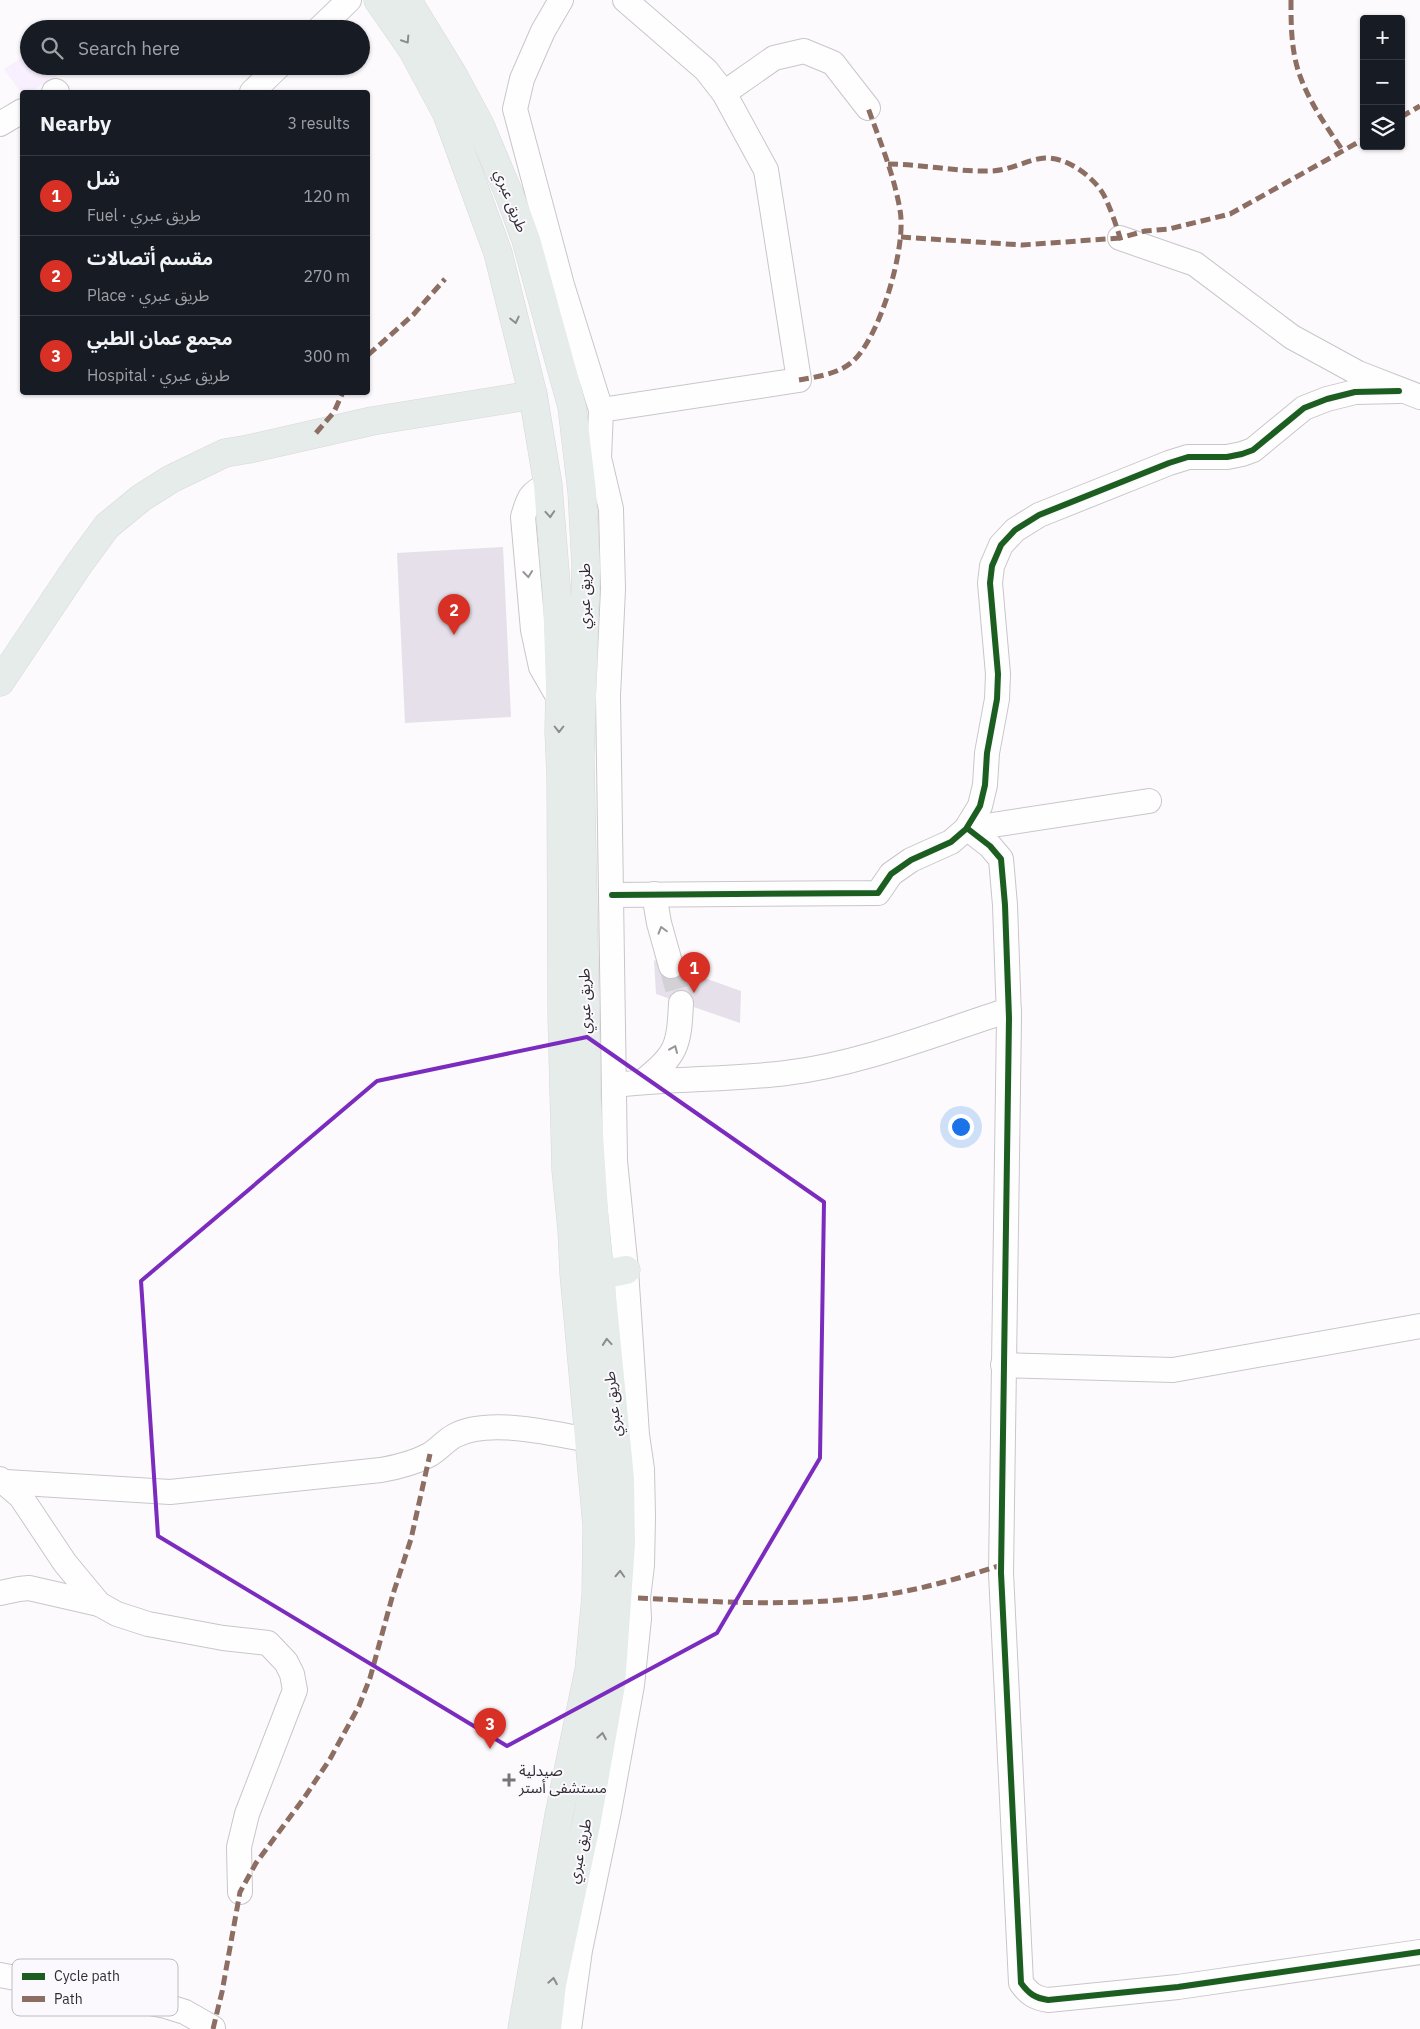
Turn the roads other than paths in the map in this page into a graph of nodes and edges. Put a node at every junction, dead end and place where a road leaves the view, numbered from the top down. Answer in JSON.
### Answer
{"nodes":[{"id":1,"x":349,"y":0,"type":"edge"},
{"id":2,"x":378,"y":0,"type":"edge"},
{"id":3,"x":407,"y":0,"type":"edge"},
{"id":4,"x":561,"y":0,"type":"edge"},
{"id":5,"x":625,"y":0,"type":"edge"},
{"id":6,"x":328,"y":20,"type":"edge"},
{"id":7,"x":270,"y":75,"type":"edge"},
{"id":8,"x":254,"y":90,"type":"edge"},
{"id":9,"x":724,"y":93,"type":"junction"},
{"id":10,"x":868,"y":108,"type":"dead end"},
{"id":11,"x":20,"y":112,"type":"edge"},
{"id":12,"x":0,"y":124,"type":"edge"},
{"id":13,"x":475,"y":189,"type":"junction"},
{"id":14,"x":1120,"y":238,"type":"dead end"},
{"id":15,"x":540,"y":286,"type":"junction"},
{"id":16,"x":1410,"y":394,"type":"edge"},
{"id":17,"x":533,"y":395,"type":"junction"},
{"id":18,"x":601,"y":410,"type":"junction"},
{"id":19,"x":548,"y":486,"type":"junction"},
{"id":20,"x":586,"y":567,"type":"junction"},
{"id":21,"x":0,"y":682,"type":"edge"},
{"id":22,"x":1149,"y":801,"type":"dead end"},
{"id":23,"x":967,"y":829,"type":"junction"},
{"id":24,"x":654,"y":894,"type":"junction"},
{"id":25,"x":612,"y":895,"type":"junction"},
{"id":26,"x":671,"y":966,"type":"tunnel mouth"},
{"id":27,"x":681,"y":1003,"type":"tunnel mouth"},
{"id":28,"x":1009,"y":1010,"type":"junction"},
{"id":29,"x":642,"y":1082,"type":"junction"},
{"id":30,"x":616,"y":1085,"type":"junction"},
{"id":31,"x":614,"y":1273,"type":"junction"},
{"id":32,"x":1420,"y":1326,"type":"edge"},
{"id":33,"x":1003,"y":1365,"type":"junction"},
{"id":34,"x":590,"y":1440,"type":"junction"},
{"id":35,"x":3,"y":1480,"type":"edge"},
{"id":36,"x":0,"y":1593,"type":"edge"},
{"id":37,"x":99,"y":1604,"type":"junction"},
{"id":38,"x":240,"y":1892,"type":"dead end"},
{"id":39,"x":1420,"y":1952,"type":"edge"},
{"id":40,"x":178,"y":2010,"type":"edge"},
{"id":41,"x":213,"y":2028,"type":"edge"},
{"id":42,"x":522,"y":2029,"type":"edge"},
{"id":43,"x":547,"y":2029,"type":"edge"},
{"id":44,"x":569,"y":2029,"type":"edge"}],
"edges":[{"from":1,"to":6,"type":"street"},
{"from":2,"to":13,"type":"main road","name":"طريق عبري","one_way":true},
{"from":3,"to":15,"type":"main road","name":"طريق عبري"},
{"from":4,"to":18,"type":"street"},
{"from":5,"to":9,"type":"street"},
{"from":7,"to":8,"type":"street"},
{"from":9,"to":10,"type":"street"},
{"from":9,"to":18,"type":"street"},
{"from":11,"to":12,"type":"street"},
{"from":13,"to":15,"type":"main road"},
{"from":13,"to":17,"type":"main road","name":"طريق عبري","one_way":true},
{"from":14,"to":16,"type":"street"},
{"from":15,"to":20,"type":"main road","name":"طريق عبري"},
{"from":16,"to":23,"type":"street"},
{"from":17,"to":19,"type":"main road","name":"طريق عبري"},
{"from":17,"to":21,"type":"main road"},
{"from":18,"to":25,"type":"street"},
{"from":19,"to":20,"type":"main road"},
{"from":19,"to":34,"type":"main road","name":"طريق عبري","one_way":true},
{"from":20,"to":31,"type":"main road","name":"طريق عبري"},
{"from":22,"to":23,"type":"street"},
{"from":23,"to":24,"type":"street"},
{"from":23,"to":28,"type":"street"},
{"from":24,"to":25,"type":"street"},
{"from":26,"to":24,"type":"street","one_way":true},
{"from":25,"to":30,"type":"street"},
{"from":29,"to":27,"type":"street","one_way":true},
{"from":28,"to":29,"type":"street"},
{"from":28,"to":33,"type":"street"},
{"from":29,"to":30,"type":"street"},
{"from":30,"to":31,"type":"street"},
{"from":43,"to":31,"type":"main road","name":"طريق عبري","one_way":true},
{"from":31,"to":44,"type":"street"},
{"from":32,"to":33,"type":"street"},
{"from":33,"to":39,"type":"street"},
{"from":34,"to":35,"type":"street"},
{"from":34,"to":42,"type":"main road","name":"طريق عبري"},
{"from":35,"to":37,"type":"street"},
{"from":36,"to":37,"type":"street"},
{"from":37,"to":38,"type":"street"},
{"from":40,"to":41,"type":"street"}]}
